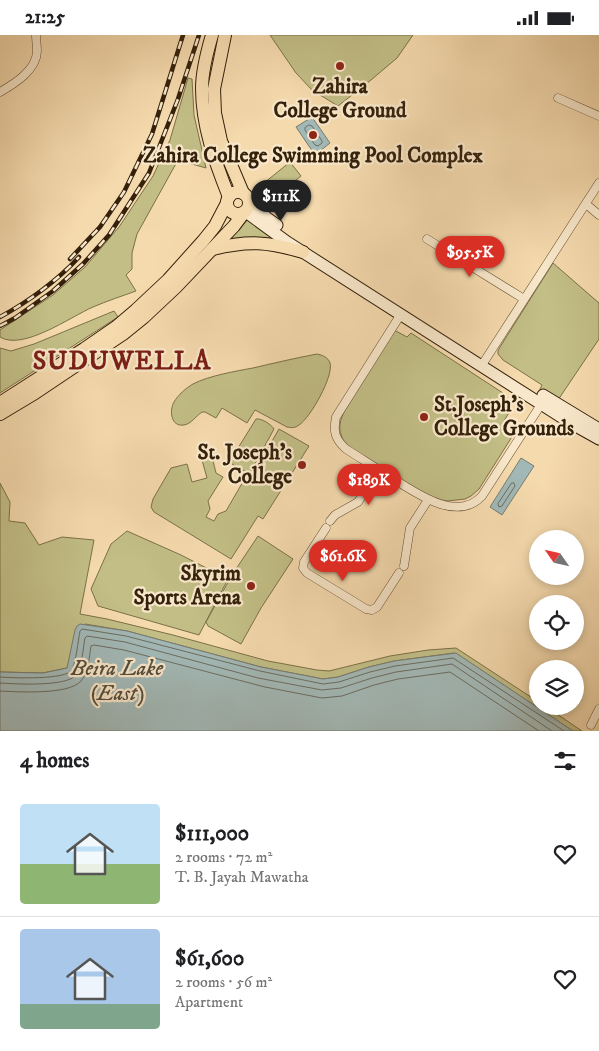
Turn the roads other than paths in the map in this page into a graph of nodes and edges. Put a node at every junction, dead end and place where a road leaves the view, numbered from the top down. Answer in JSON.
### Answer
{"nodes":[{"id":1,"x":36,"y":35,"type":"edge"},
{"id":2,"x":212,"y":35,"type":"edge"},
{"id":3,"x":225,"y":35,"type":"edge"},
{"id":4,"x":204,"y":63,"type":"junction"},
{"id":5,"x":219,"y":66,"type":"junction"},
{"id":6,"x":0,"y":93,"type":"edge"},
{"id":7,"x":558,"y":98,"type":"dead end"},
{"id":8,"x":599,"y":116,"type":"edge"},
{"id":9,"x":599,"y":183,"type":"edge"},
{"id":10,"x":228,"y":200,"type":"junction"},
{"id":11,"x":586,"y":203,"type":"junction"},
{"id":12,"x":245,"y":205,"type":"junction"},
{"id":13,"x":599,"y":215,"type":"edge"},
{"id":14,"x":427,"y":239,"type":"dead end"},
{"id":15,"x":213,"y":249,"type":"junction"},
{"id":16,"x":303,"y":252,"type":"junction"},
{"id":17,"x":524,"y":299,"type":"junction"},
{"id":18,"x":401,"y":314,"type":"junction"},
{"id":19,"x":87,"y":353,"type":"junction"},
{"id":20,"x":484,"y":362,"type":"junction"},
{"id":21,"x":0,"y":403,"type":"edge"},
{"id":22,"x":542,"y":403,"type":"junction"},
{"id":23,"x":0,"y":415,"type":"edge"},
{"id":24,"x":599,"y":429,"type":"edge"},
{"id":25,"x":599,"y":439,"type":"edge"},
{"id":26,"x":380,"y":470,"type":"junction"},
{"id":27,"x":428,"y":500,"type":"junction"},
{"id":28,"x":599,"y":709,"type":"edge"},
{"id":29,"x":591,"y":725,"type":"dead end"}],
"edges":[{"from":1,"to":6,"type":"street"},
{"from":2,"to":4,"type":"main road"},
{"from":3,"to":5,"type":"main road"},
{"from":4,"to":5,"type":"main road"},
{"from":4,"to":10,"type":"main road"},
{"from":5,"to":12,"type":"main road"},
{"from":7,"to":8,"type":"street"},
{"from":9,"to":11,"type":"street"},
{"from":10,"to":12,"type":"main road"},
{"from":10,"to":12,"type":"main road"},
{"from":10,"to":19,"type":"main road"},
{"from":11,"to":13,"type":"street"},
{"from":11,"to":17,"type":"street"},
{"from":12,"to":15,"type":"main road"},
{"from":12,"to":16,"type":"main road"},
{"from":12,"to":20,"type":"main road"},
{"from":14,"to":17,"type":"street"},
{"from":15,"to":16,"type":"main road"},
{"from":15,"to":19,"type":"main road"},
{"from":16,"to":18,"type":"main road"},
{"from":17,"to":20,"type":"street"},
{"from":18,"to":20,"type":"main road"},
{"from":18,"to":26,"type":"street"},
{"from":19,"to":21,"type":"main road"},
{"from":19,"to":23,"type":"main road"},
{"from":20,"to":22,"type":"main road"},
{"from":20,"to":24,"type":"main road"},
{"from":22,"to":25,"type":"main road"},
{"from":22,"to":27,"type":"street"},
{"from":26,"to":27,"type":"street"},
{"from":26,"to":27,"type":"street"},
{"from":28,"to":29,"type":"street"}]}
